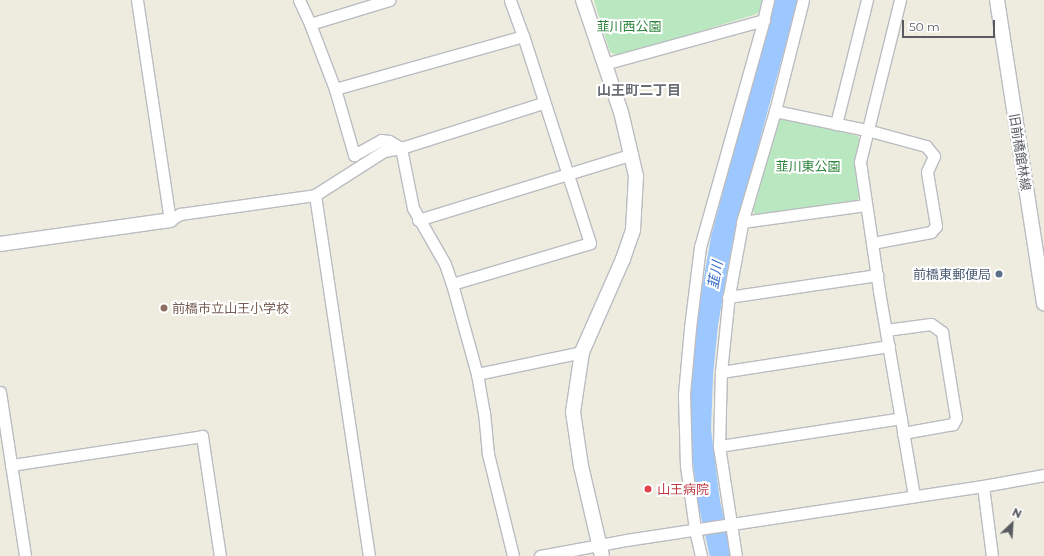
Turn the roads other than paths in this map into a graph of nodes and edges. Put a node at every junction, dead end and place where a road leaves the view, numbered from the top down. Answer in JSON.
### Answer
{"nodes":[{"id":1,"x":137,"y":0,"type":"edge"},
{"id":2,"x":299,"y":0,"type":"edge"},
{"id":3,"x":389,"y":0,"type":"edge"},
{"id":4,"x":510,"y":0,"type":"edge"},
{"id":5,"x":583,"y":0,"type":"edge"},
{"id":6,"x":768,"y":0,"type":"edge"},
{"id":7,"x":803,"y":0,"type":"edge"},
{"id":8,"x":867,"y":0,"type":"edge"},
{"id":9,"x":900,"y":0,"type":"edge"},
{"id":10,"x":997,"y":0,"type":"edge"},
{"id":11,"x":764,"y":20,"type":"junction"},
{"id":12,"x":310,"y":24,"type":"junction"},
{"id":13,"x":523,"y":36,"type":"junction"},
{"id":14,"x":604,"y":64,"type":"junction"},
{"id":15,"x":335,"y":89,"type":"junction"},
{"id":16,"x":544,"y":103,"type":"junction"},
{"id":17,"x":775,"y":110,"type":"junction"},
{"id":18,"x":836,"y":124,"type":"junction"},
{"id":19,"x":867,"y":130,"type":"junction"},
{"id":20,"x":401,"y":148,"type":"junction"},
{"id":21,"x":632,"y":154,"type":"junction"},
{"id":22,"x":567,"y":173,"type":"junction"},
{"id":23,"x":315,"y":195,"type":"junction"},
{"id":24,"x":866,"y":205,"type":"junction"},
{"id":25,"x":170,"y":220,"type":"junction"},
{"id":26,"x":418,"y":220,"type":"junction"},
{"id":27,"x":742,"y":222,"type":"junction"},
{"id":28,"x":872,"y":243,"type":"junction"},
{"id":29,"x":0,"y":244,"type":"edge"},
{"id":30,"x":877,"y":275,"type":"junction"},
{"id":31,"x":452,"y":284,"type":"junction"},
{"id":32,"x":728,"y":297,"type":"junction"},
{"id":33,"x":1044,"y":303,"type":"edge"},
{"id":34,"x":886,"y":330,"type":"junction"},
{"id":35,"x":889,"y":346,"type":"junction"},
{"id":36,"x":582,"y":352,"type":"junction"},
{"id":37,"x":721,"y":372,"type":"junction"},
{"id":38,"x":477,"y":374,"type":"junction"},
{"id":39,"x":0,"y":392,"type":"edge"},
{"id":40,"x":901,"y":418,"type":"junction"},
{"id":41,"x":903,"y":433,"type":"junction"},
{"id":42,"x":719,"y":446,"type":"junction"},
{"id":43,"x":11,"y":464,"type":"junction"},
{"id":44,"x":1044,"y":475,"type":"edge"},
{"id":45,"x":983,"y":486,"type":"junction"},
{"id":46,"x":914,"y":496,"type":"junction"},
{"id":47,"x":729,"y":524,"type":"junction"},
{"id":48,"x":698,"y":529,"type":"junction"},
{"id":49,"x":601,"y":551,"type":"edge"},
{"id":50,"x":25,"y":556,"type":"edge"},
{"id":51,"x":220,"y":556,"type":"edge"},
{"id":52,"x":369,"y":556,"type":"edge"},
{"id":53,"x":513,"y":556,"type":"edge"},
{"id":54,"x":540,"y":556,"type":"edge"},
{"id":55,"x":701,"y":556,"type":"edge"},
{"id":56,"x":736,"y":556,"type":"edge"},
{"id":57,"x":992,"y":556,"type":"edge"}],
"edges":[{"from":1,"to":25,"type":"street"},
{"from":2,"to":12,"type":"street"},
{"from":3,"to":12,"type":"street"},
{"from":4,"to":13,"type":"street"},
{"from":5,"to":14,"type":"street"},
{"from":6,"to":11,"type":"street"},
{"from":7,"to":17,"type":"street"},
{"from":8,"to":18,"type":"street"},
{"from":9,"to":19,"type":"street"},
{"from":10,"to":33,"type":"street","name":"旧前橋館林線"},
{"from":11,"to":14,"type":"street"},
{"from":11,"to":48,"type":"street"},
{"from":12,"to":15,"type":"street"},
{"from":13,"to":15,"type":"street"},
{"from":13,"to":16,"type":"street"},
{"from":14,"to":21,"type":"street"},
{"from":15,"to":20,"type":"street"},
{"from":16,"to":20,"type":"street"},
{"from":16,"to":22,"type":"street"},
{"from":17,"to":18,"type":"street"},
{"from":17,"to":27,"type":"street"},
{"from":18,"to":19,"type":"street"},
{"from":19,"to":24,"type":"street"},
{"from":19,"to":28,"type":"street"},
{"from":20,"to":23,"type":"street"},
{"from":20,"to":26,"type":"street"},
{"from":21,"to":22,"type":"street"},
{"from":21,"to":36,"type":"street"},
{"from":22,"to":26,"type":"street"},
{"from":22,"to":31,"type":"street"},
{"from":23,"to":25,"type":"street"},
{"from":23,"to":52,"type":"street"},
{"from":24,"to":27,"type":"street"},
{"from":24,"to":28,"type":"street"},
{"from":25,"to":29,"type":"street"},
{"from":26,"to":31,"type":"street"},
{"from":27,"to":32,"type":"street"},
{"from":28,"to":30,"type":"street"},
{"from":30,"to":32,"type":"street"},
{"from":30,"to":34,"type":"street"},
{"from":31,"to":38,"type":"street"},
{"from":32,"to":37,"type":"street"},
{"from":34,"to":35,"type":"street"},
{"from":34,"to":41,"type":"street"},
{"from":35,"to":37,"type":"street"},
{"from":35,"to":40,"type":"street"},
{"from":36,"to":38,"type":"street"},
{"from":36,"to":49,"type":"street"},
{"from":37,"to":42,"type":"street"},
{"from":38,"to":53,"type":"street"},
{"from":39,"to":43,"type":"street"},
{"from":40,"to":41,"type":"street"},
{"from":40,"to":42,"type":"street"},
{"from":41,"to":46,"type":"street"},
{"from":42,"to":47,"type":"street"},
{"from":43,"to":50,"type":"street"},
{"from":43,"to":51,"type":"street"},
{"from":44,"to":45,"type":"street"},
{"from":45,"to":46,"type":"street"},
{"from":45,"to":57,"type":"street"},
{"from":46,"to":47,"type":"street"},
{"from":47,"to":48,"type":"street"},
{"from":47,"to":56,"type":"street"},
{"from":48,"to":49,"type":"street"},
{"from":48,"to":55,"type":"street"},
{"from":49,"to":54,"type":"street"}]}
